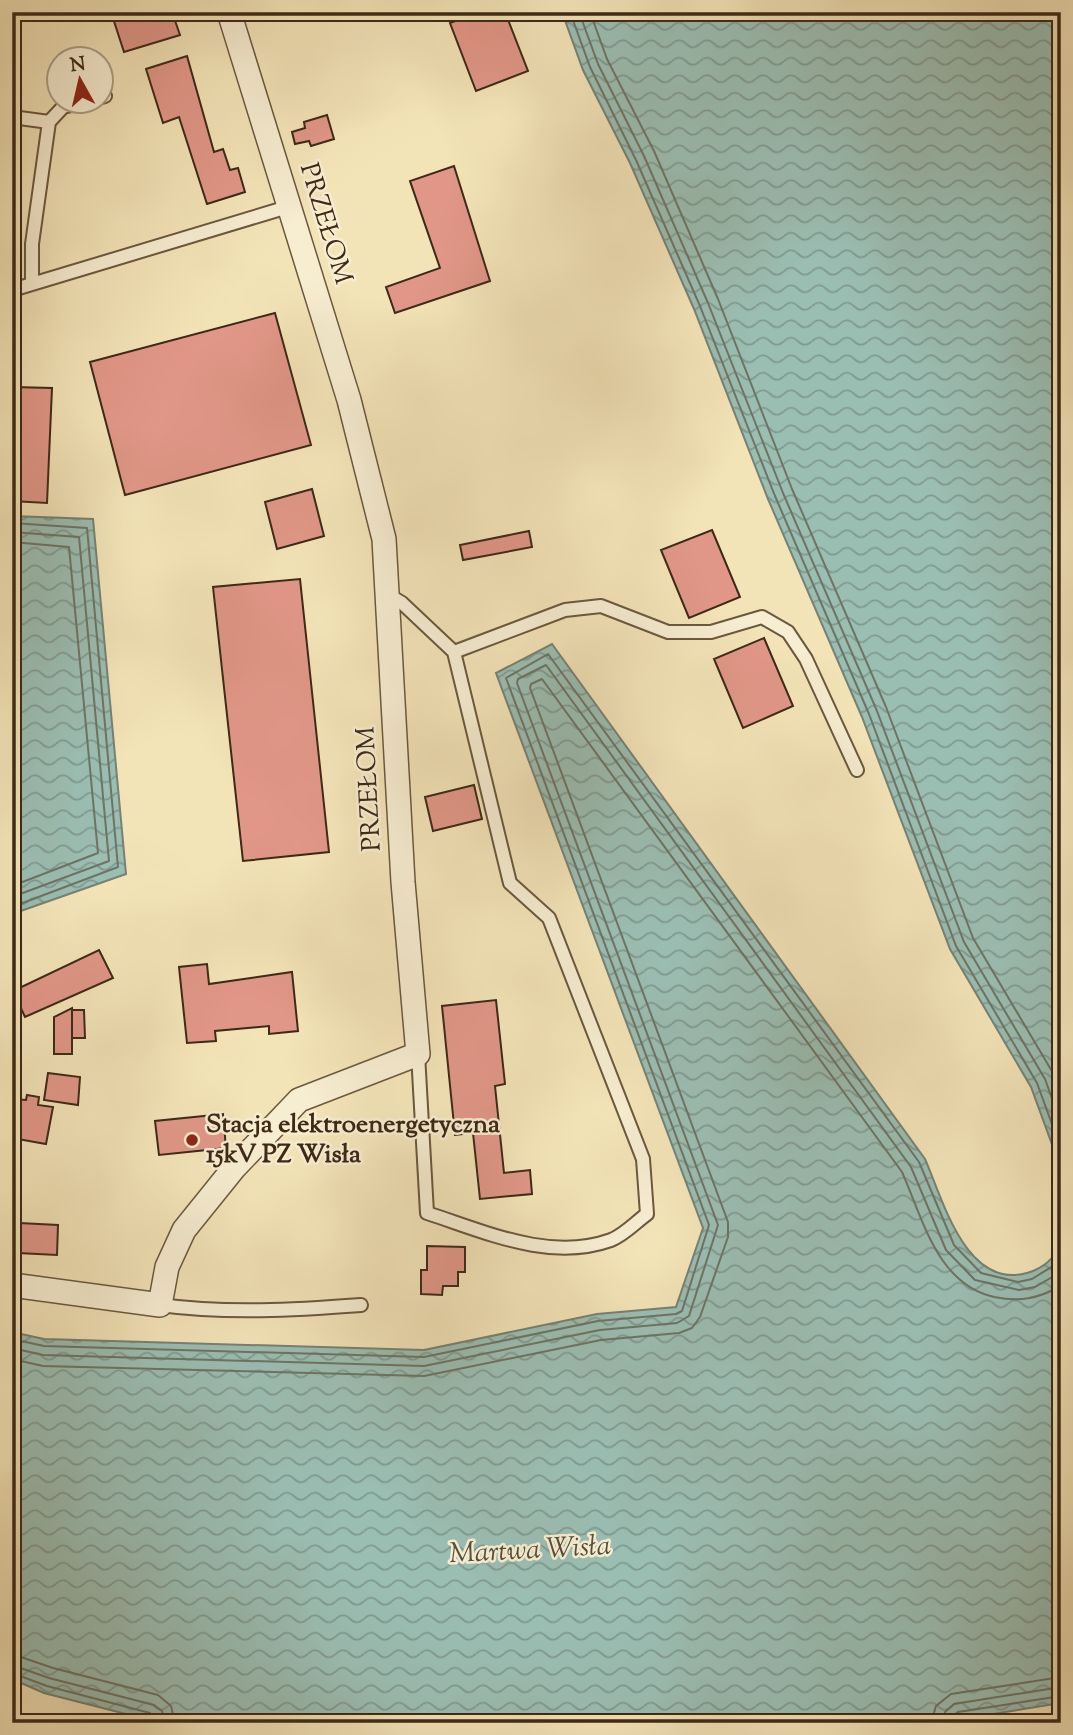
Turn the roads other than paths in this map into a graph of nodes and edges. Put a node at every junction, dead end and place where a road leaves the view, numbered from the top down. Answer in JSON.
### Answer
{"nodes":[{"id":1,"x":229,"y":12,"type":"edge"},
{"id":2,"x":55,"y":116,"type":"edge"},
{"id":3,"x":12,"y":117,"type":"edge"},
{"id":4,"x":49,"y":122,"type":"junction"},
{"id":5,"x":291,"y":206,"type":"junction"},
{"id":6,"x":32,"y":284,"type":"junction"},
{"id":7,"x":12,"y":290,"type":"edge"},
{"id":8,"x":387,"y":594,"type":"junction"},
{"id":9,"x":454,"y":652,"type":"junction"},
{"id":10,"x":857,"y":769,"type":"dead end"},
{"id":11,"x":418,"y":1054,"type":"junction"},
{"id":12,"x":12,"y":1284,"type":"edge"},
{"id":13,"x":160,"y":1305,"type":"junction"},
{"id":14,"x":361,"y":1305,"type":"dead end"}],
"edges":[{"from":1,"to":5,"type":"street","name":"PRZEŁOM"},
{"from":2,"to":4,"type":"lane"},
{"from":3,"to":4,"type":"lane"},
{"from":4,"to":6,"type":"lane"},
{"from":5,"to":6,"type":"lane"},
{"from":5,"to":8,"type":"street","name":"PRZEŁOM"},
{"from":6,"to":7,"type":"lane"},
{"from":8,"to":9,"type":"lane"},
{"from":8,"to":11,"type":"street","name":"PRZEŁOM"},
{"from":9,"to":10,"type":"lane"},
{"from":9,"to":11,"type":"lane"},
{"from":11,"to":13,"type":"street"},
{"from":12,"to":13,"type":"street"},
{"from":13,"to":14,"type":"lane"}]}
